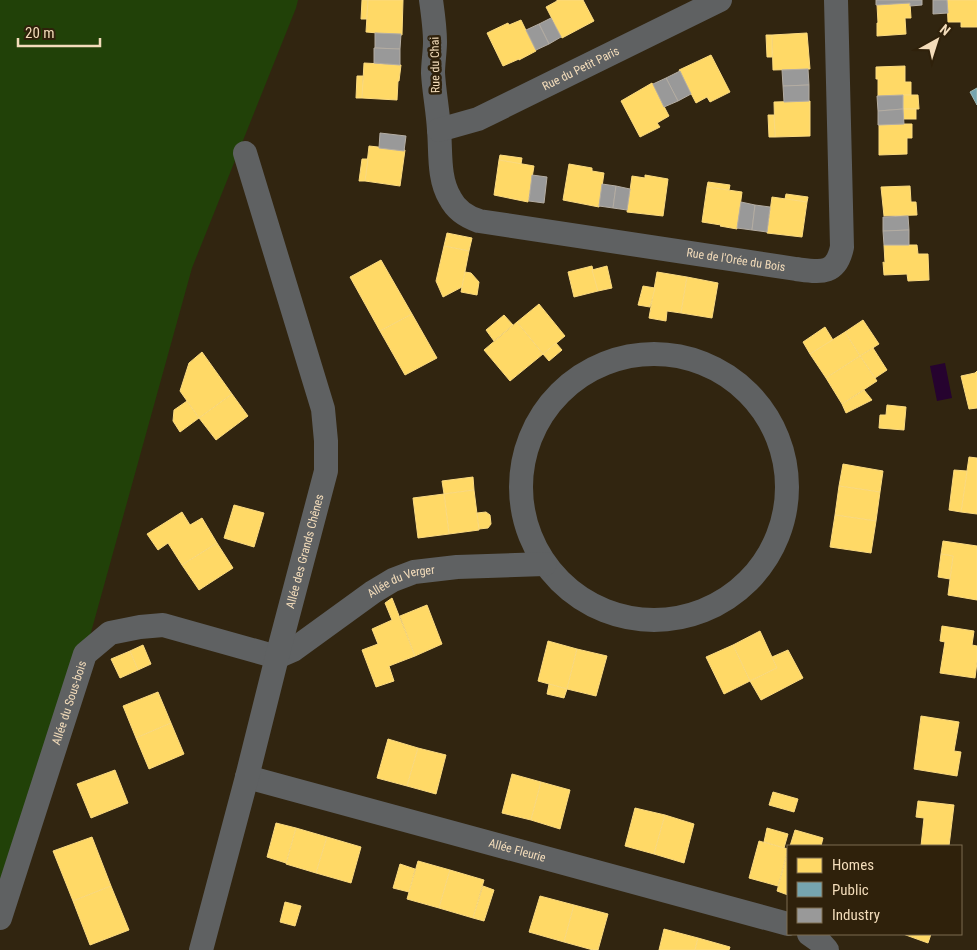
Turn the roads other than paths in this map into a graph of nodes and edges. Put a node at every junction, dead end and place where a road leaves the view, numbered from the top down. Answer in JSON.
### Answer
{"nodes":[{"id":1,"x":431,"y":0,"type":"edge"},
{"id":2,"x":720,"y":0,"type":"edge"},
{"id":3,"x":836,"y":0,"type":"edge"},
{"id":4,"x":439,"y":130,"type":"junction"},
{"id":5,"x":245,"y":153,"type":"dead end"},
{"id":6,"x":545,"y":564,"type":"junction"},
{"id":7,"x":277,"y":657,"type":"junction"},
{"id":8,"x":247,"y":777,"type":"junction"},
{"id":9,"x":0,"y":918,"type":"edge"},
{"id":10,"x":787,"y":924,"type":"edge"},
{"id":11,"x":811,"y":935,"type":"edge"},
{"id":12,"x":200,"y":950,"type":"edge"},
{"id":13,"x":827,"y":950,"type":"edge"}],
"edges":[{"from":1,"to":4,"type":"street","name":"Rue du Chai"},
{"from":2,"to":4,"type":"street","name":"Rue du Petit Paris"},
{"from":3,"to":4,"type":"street","name":"Rue de l'Orée du Bois"},
{"from":5,"to":7,"type":"street","name":"Allée des Grands Chênes"},
{"from":6,"to":6,"type":"street"},
{"from":6,"to":7,"type":"street","name":"Allée du Verger"},
{"from":7,"to":8,"type":"street","name":"Allée des Grands Chênes"},
{"from":7,"to":9,"type":"street","name":"Allée du Sous-bois"},
{"from":8,"to":10,"type":"street","name":"Allée Fleurie"},
{"from":8,"to":12,"type":"street","name":"Allée des Grands Chênes"},
{"from":11,"to":13,"type":"street"}]}
